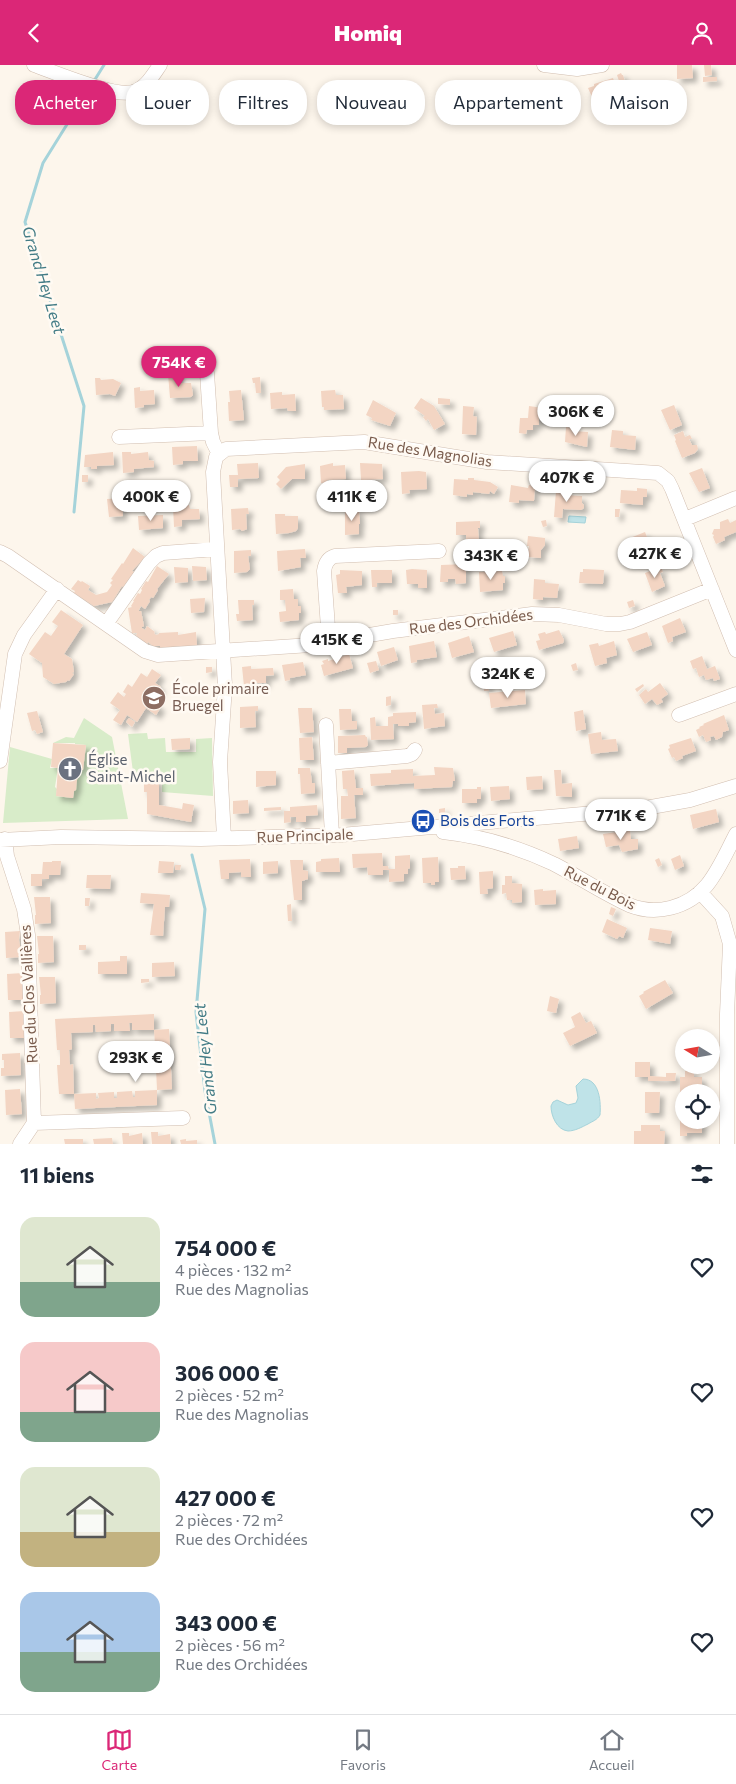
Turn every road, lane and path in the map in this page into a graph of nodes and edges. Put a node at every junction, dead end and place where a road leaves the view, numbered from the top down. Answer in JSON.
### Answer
{"nodes":[{"id":1,"x":34,"y":65,"type":"edge"},
{"id":2,"x":160,"y":65,"type":"edge"},
{"id":3,"x":544,"y":65,"type":"edge"},
{"id":4,"x":602,"y":65,"type":"edge"},
{"id":5,"x":207,"y":373,"type":"dead end"},
{"id":6,"x":211,"y":433,"type":"junction"},
{"id":7,"x":119,"y":437,"type":"dead end"},
{"id":8,"x":219,"y":454,"type":"junction"},
{"id":9,"x":736,"y":498,"type":"edge"},
{"id":10,"x":684,"y":519,"type":"junction"},
{"id":11,"x":218,"y":549,"type":"junction"},
{"id":12,"x":439,"y":551,"type":"dead end"},
{"id":13,"x":0,"y":552,"type":"edge"},
{"id":14,"x":57,"y":589,"type":"junction"},
{"id":15,"x":712,"y":589,"type":"junction"},
{"id":16,"x":106,"y":624,"type":"junction"},
{"id":17,"x":329,"y":642,"type":"junction"},
{"id":18,"x":736,"y":650,"type":"edge"},
{"id":19,"x":223,"y":651,"type":"junction"},
{"id":20,"x":736,"y":694,"type":"edge"},
{"id":21,"x":679,"y":715,"type":"dead end"},
{"id":22,"x":3,"y":718,"type":"edge"},
{"id":23,"x":326,"y":725,"type":"dead end"},
{"id":24,"x":415,"y":751,"type":"dead end"},
{"id":25,"x":0,"y":761,"type":"edge"},
{"id":26,"x":328,"y":763,"type":"junction"},
{"id":27,"x":736,"y":777,"type":"edge"},
{"id":28,"x":736,"y":786,"type":"edge"},
{"id":29,"x":608,"y":812,"type":"junction"},
{"id":30,"x":492,"y":823,"type":"junction"},
{"id":31,"x":417,"y":829,"type":"junction"},
{"id":32,"x":736,"y":834,"type":"edge"},
{"id":33,"x":332,"y":835,"type":"junction"},
{"id":34,"x":224,"y":838,"type":"junction"},
{"id":35,"x":2,"y":839,"type":"edge"},
{"id":36,"x":495,"y":843,"type":"junction"},
{"id":37,"x":520,"y":850,"type":"junction"},
{"id":38,"x":700,"y":892,"type":"junction"},
{"id":39,"x":183,"y":1118,"type":"dead end"},
{"id":40,"x":34,"y":1123,"type":"junction"},
{"id":41,"x":20,"y":1144,"type":"edge"},
{"id":42,"x":727,"y":1144,"type":"edge"}],
"edges":[{"from":1,"to":2,"type":"street"},
{"from":3,"to":4,"type":"street"},
{"from":5,"to":6,"type":"street"},
{"from":6,"to":7,"type":"street"},
{"from":6,"to":8,"type":"street"},
{"from":8,"to":10,"type":"street","name":"Rue des Magnolias"},
{"from":8,"to":11,"type":"street"},
{"from":9,"to":10,"type":"street"},
{"from":10,"to":15,"type":"street","name":"Rue des Magnolias"},
{"from":11,"to":16,"type":"street"},
{"from":11,"to":19,"type":"street"},
{"from":12,"to":17,"type":"street"},
{"from":13,"to":14,"type":"street","name":"Rue des Orchidées"},
{"from":14,"to":16,"type":"street","name":"Rue des Orchidées"},
{"from":14,"to":22,"type":"street"},
{"from":15,"to":17,"type":"street","name":"Rue des Orchidées"},
{"from":15,"to":18,"type":"street","name":"Rue des Magnolias"},
{"from":16,"to":19,"type":"street","name":"Rue des Orchidées"},
{"from":17,"to":19,"type":"street","name":"Rue des Orchidées"},
{"from":19,"to":34,"type":"street"},
{"from":20,"to":21,"type":"street"},
{"from":22,"to":25,"type":"street"},
{"from":23,"to":26,"type":"street"},
{"from":24,"to":26,"type":"street"},
{"from":26,"to":33,"type":"street"},
{"from":27,"to":29,"type":"street","name":"Rue Principale"},
{"from":28,"to":29,"type":"street","name":"Rue Principale"},
{"from":29,"to":30,"type":"street","name":"Rue Principale"},
{"from":30,"to":31,"type":"street","name":"Rue Principale"},
{"from":30,"to":36,"type":"street"},
{"from":30,"to":37,"type":"street","name":"Rue du Bois"},
{"from":31,"to":33,"type":"street","name":"Rue Principale"},
{"from":31,"to":36,"type":"street","name":"Rue du Bois"},
{"from":32,"to":38,"type":"street","name":"Rue du Bois"},
{"from":33,"to":34,"type":"street","name":"Rue Principale"},
{"from":34,"to":35,"type":"street","name":"Rue Principale"},
{"from":35,"to":40,"type":"street","name":"Rue du Clos Vallières"},
{"from":36,"to":37,"type":"street","name":"Rue du Bois"},
{"from":37,"to":38,"type":"street","name":"Rue du Bois"},
{"from":38,"to":42,"type":"street"},
{"from":39,"to":40,"type":"street"},
{"from":40,"to":41,"type":"street"}]}
